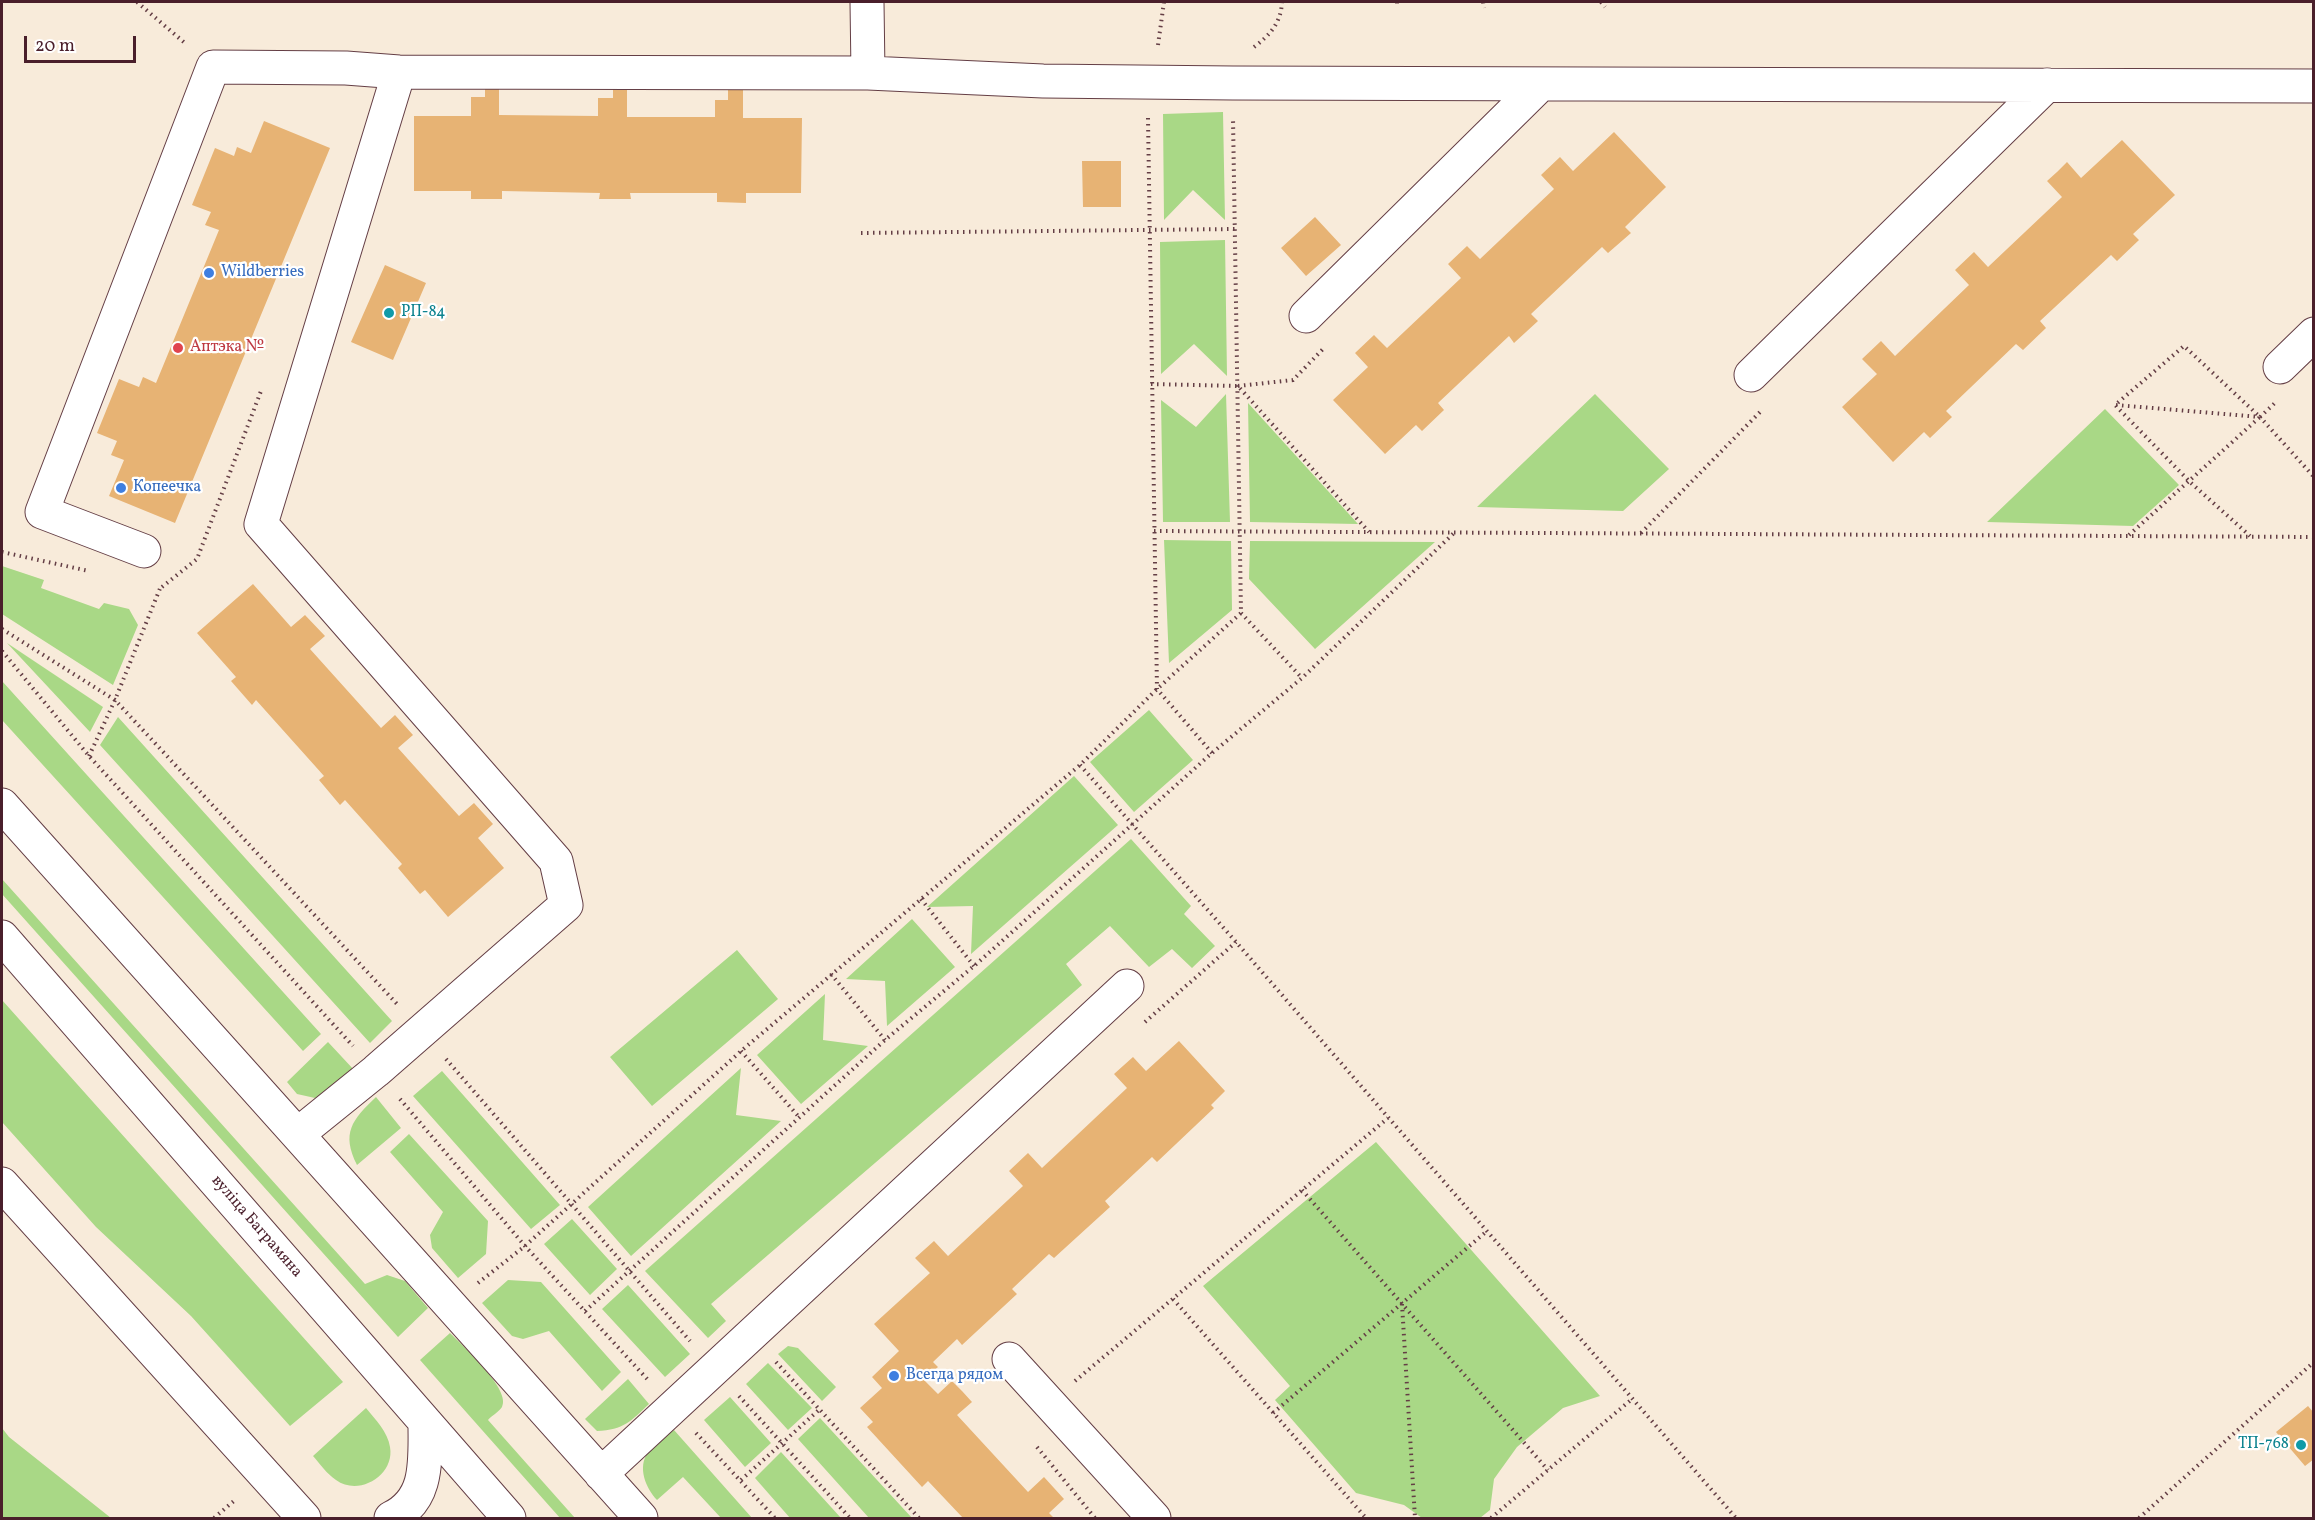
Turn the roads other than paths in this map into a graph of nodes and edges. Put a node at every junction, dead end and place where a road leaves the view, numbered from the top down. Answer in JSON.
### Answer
{"nodes":[{"id":1,"x":867,"y":2,"type":"edge"},
{"id":2,"x":399,"y":72,"type":"junction"},
{"id":3,"x":868,"y":73,"type":"junction"},
{"id":4,"x":1541,"y":84,"type":"junction"},
{"id":5,"x":2047,"y":85,"type":"junction"},
{"id":6,"x":2313,"y":86,"type":"edge"},
{"id":7,"x":1306,"y":316,"type":"dead end"},
{"id":8,"x":2313,"y":334,"type":"edge"},
{"id":9,"x":2280,"y":367,"type":"dead end"},
{"id":10,"x":1751,"y":375,"type":"dead end"},
{"id":11,"x":144,"y":551,"type":"dead end"},
{"id":12,"x":2,"y":805,"type":"edge"},
{"id":13,"x":2,"y":937,"type":"edge"},
{"id":14,"x":1127,"y":986,"type":"dead end"},
{"id":15,"x":298,"y":1134,"type":"junction"},
{"id":16,"x":2,"y":1184,"type":"edge"},
{"id":17,"x":1009,"y":1359,"type":"dead end"},
{"id":18,"x":425,"y":1424,"type":"junction"},
{"id":19,"x":601,"y":1474,"type":"junction"},
{"id":20,"x":1136,"y":1512,"type":"edge"},
{"id":21,"x":304,"y":1518,"type":"edge"},
{"id":22,"x":391,"y":1518,"type":"edge"},
{"id":23,"x":509,"y":1518,"type":"edge"},
{"id":24,"x":641,"y":1518,"type":"edge"}],
"edges":[{"from":1,"to":3,"type":"street"},
{"from":2,"to":3,"type":"street"},
{"from":2,"to":11,"type":"street"},
{"from":2,"to":15,"type":"street"},
{"from":3,"to":4,"type":"street"},
{"from":4,"to":5,"type":"street"},
{"from":4,"to":7,"type":"street"},
{"from":5,"to":6,"type":"street"},
{"from":5,"to":10,"type":"street"},
{"from":8,"to":9,"type":"street"},
{"from":12,"to":15,"type":"street"},
{"from":13,"to":18,"type":"street","name":"вуліца Баграмяна"},
{"from":14,"to":19,"type":"street"},
{"from":15,"to":19,"type":"street"},
{"from":16,"to":21,"type":"street"},
{"from":17,"to":20,"type":"street"},
{"from":18,"to":22,"type":"street"},
{"from":18,"to":23,"type":"street","name":"вуліца Баграмяна"},
{"from":19,"to":24,"type":"street"}]}
